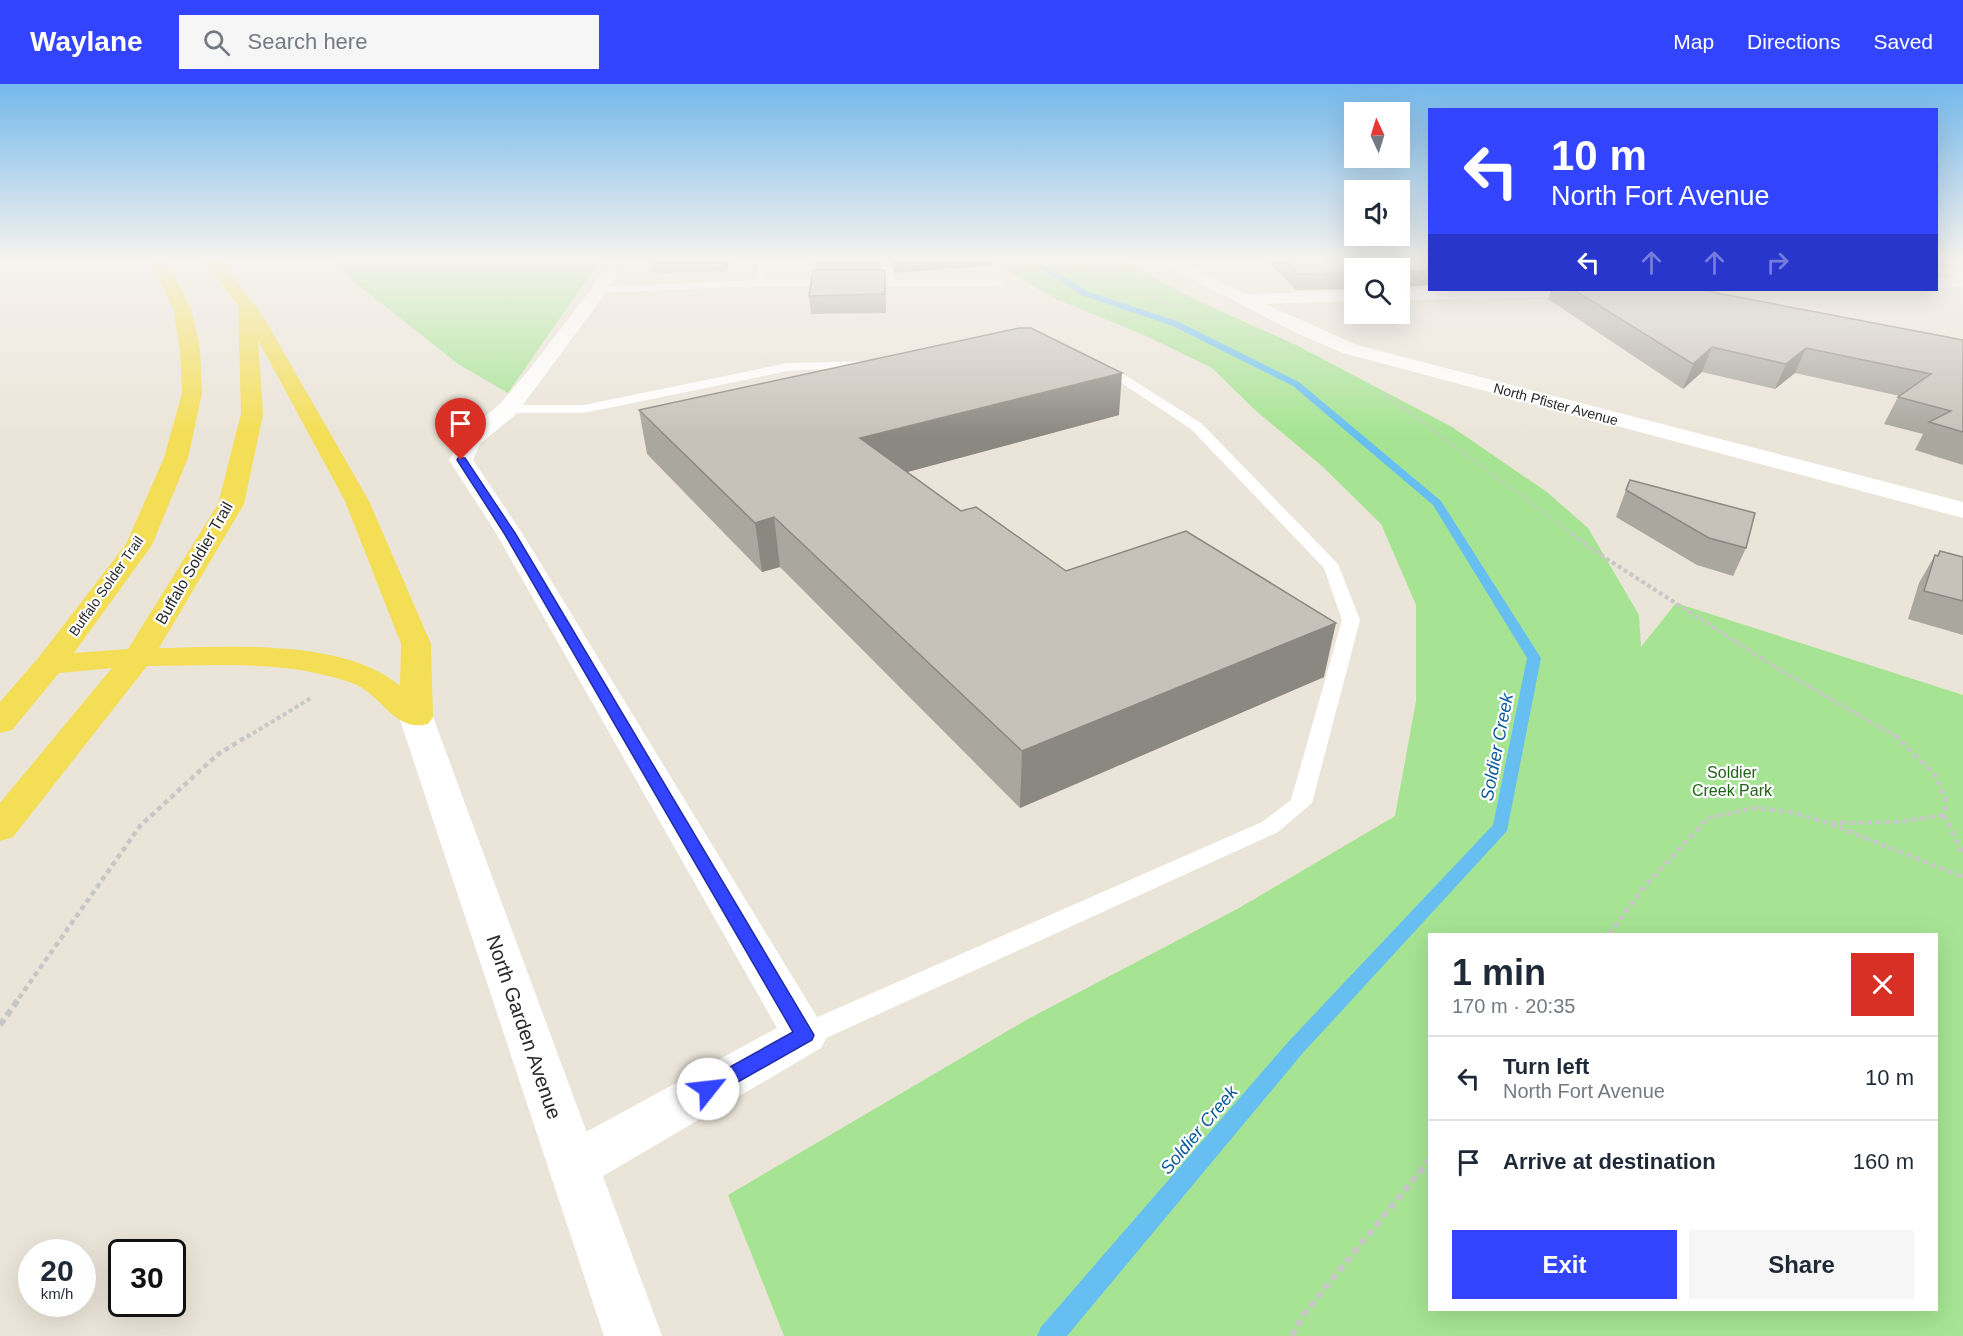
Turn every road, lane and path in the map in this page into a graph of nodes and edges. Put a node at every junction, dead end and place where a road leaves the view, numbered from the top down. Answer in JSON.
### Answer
{"nodes":[{"id":1,"x":184,"y":317,"type":"edge"},
{"id":2,"x":248,"y":317,"type":"edge"},
{"id":3,"x":254,"y":317,"type":"edge"},
{"id":4,"x":578,"y":317,"type":"edge"},
{"id":5,"x":1203,"y":317,"type":"edge"},
{"id":6,"x":1280,"y":317,"type":"edge"},
{"id":7,"x":1210,"y":320,"type":"dead end"},
{"id":8,"x":1083,"y":363,"type":"edge"},
{"id":9,"x":895,"y":364,"type":"edge"},
{"id":10,"x":1381,"y":391,"type":"dead end"},
{"id":11,"x":508,"y":409,"type":"junction"},
{"id":12,"x":1963,"y":510,"type":"edge"},
{"id":13,"x":138,"y":657,"type":"junction"},
{"id":14,"x":50,"y":664,"type":"junction"},
{"id":15,"x":359,"y":675,"type":"junction"},
{"id":16,"x":416,"y":717,"type":"junction"},
{"id":17,"x":0,"y":723,"type":"edge"},
{"id":18,"x":1944,"y":815,"type":"junction"},
{"id":19,"x":1828,"y":823,"type":"junction"},
{"id":20,"x":0,"y":828,"type":"edge"},
{"id":21,"x":1963,"y":855,"type":"edge"},
{"id":22,"x":1963,"y":877,"type":"edge"},
{"id":23,"x":1610,"y":933,"type":"edge"},
{"id":24,"x":0,"y":1025,"type":"edge"},
{"id":25,"x":805,"y":1035,"type":"junction"},
{"id":26,"x":1428,"y":1161,"type":"edge"},
{"id":27,"x":573,"y":1166,"type":"junction"},
{"id":28,"x":633,"y":1336,"type":"edge"},
{"id":29,"x":1292,"y":1336,"type":"edge"}],
"edges":[{"from":1,"to":14,"type":"main road","name":"Buffalo Solder Trail"},
{"from":2,"to":13,"type":"main road","name":"Buffalo Soldier Trail"},
{"from":3,"to":16,"type":"main road"},
{"from":4,"to":11,"type":"street"},
{"from":5,"to":7,"type":"path"},
{"from":6,"to":12,"type":"street","name":"North Pfister Avenue"},
{"from":8,"to":25,"type":"lane"},
{"from":9,"to":11,"type":"lane"},
{"from":10,"to":18,"type":"path"},
{"from":11,"to":25,"type":"street"},
{"from":13,"to":14,"type":"main road"},
{"from":13,"to":15,"type":"main road"},
{"from":13,"to":20,"type":"main road","name":"Buffalo Soldier Trail"},
{"from":14,"to":17,"type":"main road","name":"Buffalo Solder Trail"},
{"from":15,"to":16,"type":"main road"},
{"from":15,"to":24,"type":"path"},
{"from":16,"to":27,"type":"street","name":"North Garden Avenue"},
{"from":18,"to":19,"type":"path"},
{"from":18,"to":21,"type":"path"},
{"from":19,"to":22,"type":"path"},
{"from":19,"to":23,"type":"path"},
{"from":25,"to":27,"type":"street"},
{"from":26,"to":29,"type":"path"},
{"from":27,"to":28,"type":"street","name":"North Garden Avenue"}]}
